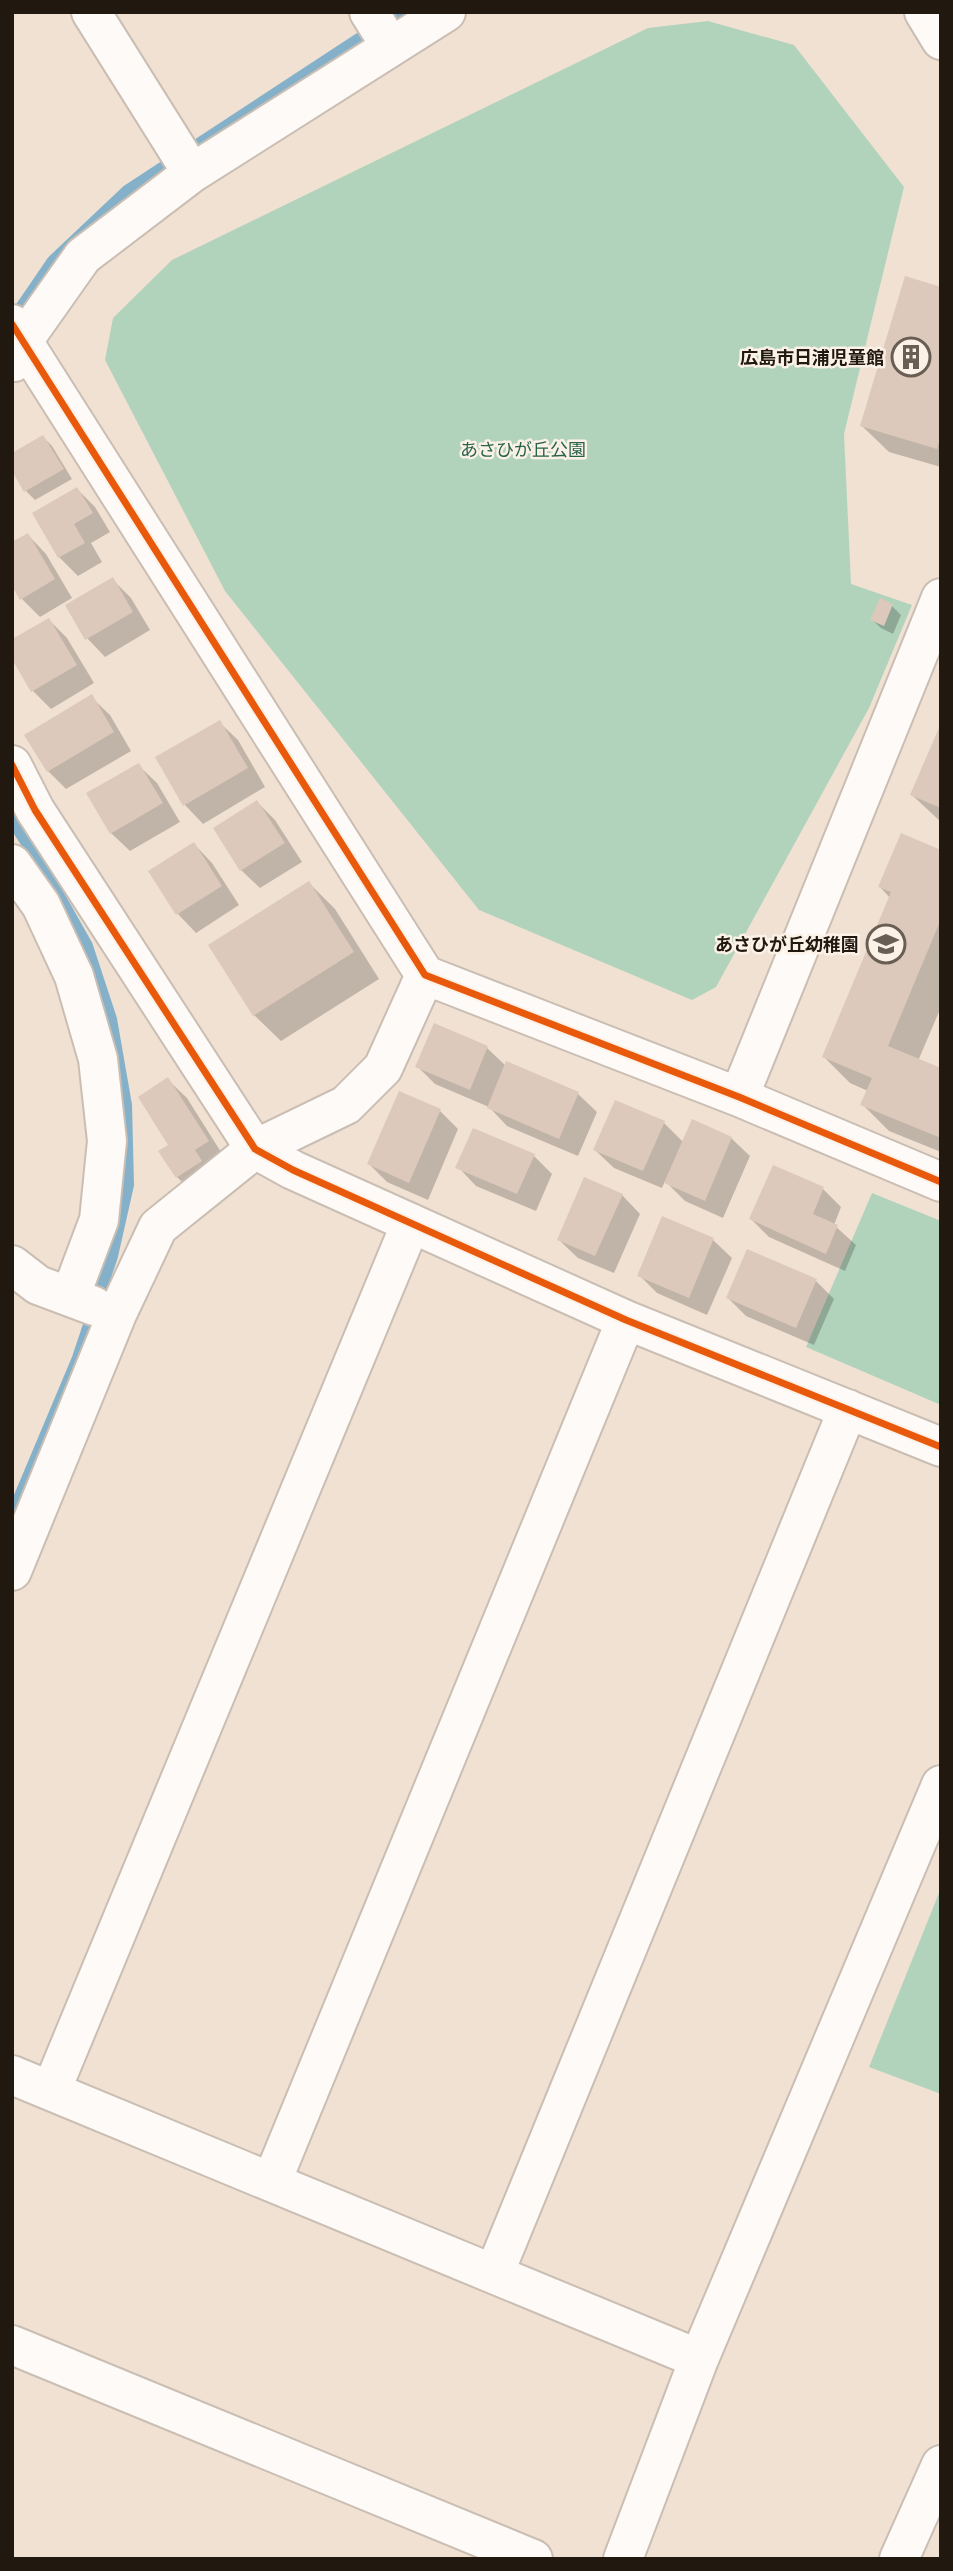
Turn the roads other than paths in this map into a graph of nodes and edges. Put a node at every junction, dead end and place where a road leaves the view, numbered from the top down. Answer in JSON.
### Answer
{"nodes":[{"id":1,"x":91,"y":12,"type":"edge"},
{"id":2,"x":369,"y":12,"type":"edge"},
{"id":3,"x":446,"y":12,"type":"edge"},
{"id":4,"x":923,"y":12,"type":"edge"},
{"id":5,"x":941,"y":40,"type":"edge"},
{"id":6,"x":391,"y":47,"type":"junction"},
{"id":7,"x":192,"y":173,"type":"junction"},
{"id":8,"x":16,"y":343,"type":"edge"},
{"id":9,"x":941,"y":598,"type":"edge"},
{"id":10,"x":12,"y":765,"type":"edge"},
{"id":11,"x":12,"y":864,"type":"edge"},
{"id":12,"x":425,"y":975,"type":"junction"},
{"id":13,"x":738,"y":1097,"type":"junction"},
{"id":14,"x":254,"y":1149,"type":"junction"},
{"id":15,"x":941,"y":1182,"type":"edge"},
{"id":16,"x":411,"y":1223,"type":"junction"},
{"id":17,"x":12,"y":1265,"type":"edge"},
{"id":18,"x":70,"y":1297,"type":"junction"},
{"id":19,"x":117,"y":1314,"type":"junction"},
{"id":20,"x":625,"y":1320,"type":"junction"},
{"id":21,"x":848,"y":1409,"type":"junction"},
{"id":22,"x":941,"y":1447,"type":"edge"},
{"id":23,"x":13,"y":1566,"type":"edge"},
{"id":24,"x":941,"y":1785,"type":"edge"},
{"id":25,"x":12,"y":2075,"type":"edge"},
{"id":26,"x":51,"y":2091,"type":"junction"},
{"id":27,"x":272,"y":2181,"type":"junction"},
{"id":28,"x":494,"y":2274,"type":"junction"},
{"id":29,"x":12,"y":2344,"type":"edge"},
{"id":30,"x":699,"y":2359,"type":"junction"},
{"id":31,"x":941,"y":2465,"type":"edge"},
{"id":32,"x":533,"y":2559,"type":"edge"},
{"id":33,"x":623,"y":2559,"type":"edge"},
{"id":34,"x":899,"y":2559,"type":"edge"}],
"edges":[{"from":1,"to":7,"type":"street"},
{"from":2,"to":6,"type":"street"},
{"from":3,"to":6,"type":"street"},
{"from":4,"to":5,"type":"street"},
{"from":6,"to":7,"type":"street"},
{"from":7,"to":8,"type":"street"},
{"from":8,"to":12,"type":"street"},
{"from":9,"to":13,"type":"street"},
{"from":10,"to":14,"type":"street"},
{"from":11,"to":18,"type":"street"},
{"from":12,"to":13,"type":"street"},
{"from":12,"to":14,"type":"street"},
{"from":13,"to":15,"type":"street"},
{"from":14,"to":16,"type":"street"},
{"from":14,"to":19,"type":"street"},
{"from":16,"to":20,"type":"street"},
{"from":16,"to":26,"type":"street"},
{"from":17,"to":18,"type":"street"},
{"from":18,"to":19,"type":"street"},
{"from":19,"to":23,"type":"street"},
{"from":20,"to":21,"type":"street"},
{"from":20,"to":27,"type":"street"},
{"from":21,"to":22,"type":"street"},
{"from":21,"to":28,"type":"street"},
{"from":24,"to":30,"type":"street"},
{"from":25,"to":26,"type":"street"},
{"from":26,"to":27,"type":"street"},
{"from":27,"to":28,"type":"street"},
{"from":28,"to":30,"type":"street"},
{"from":29,"to":32,"type":"street"},
{"from":30,"to":33,"type":"street"},
{"from":31,"to":34,"type":"street"}]}
